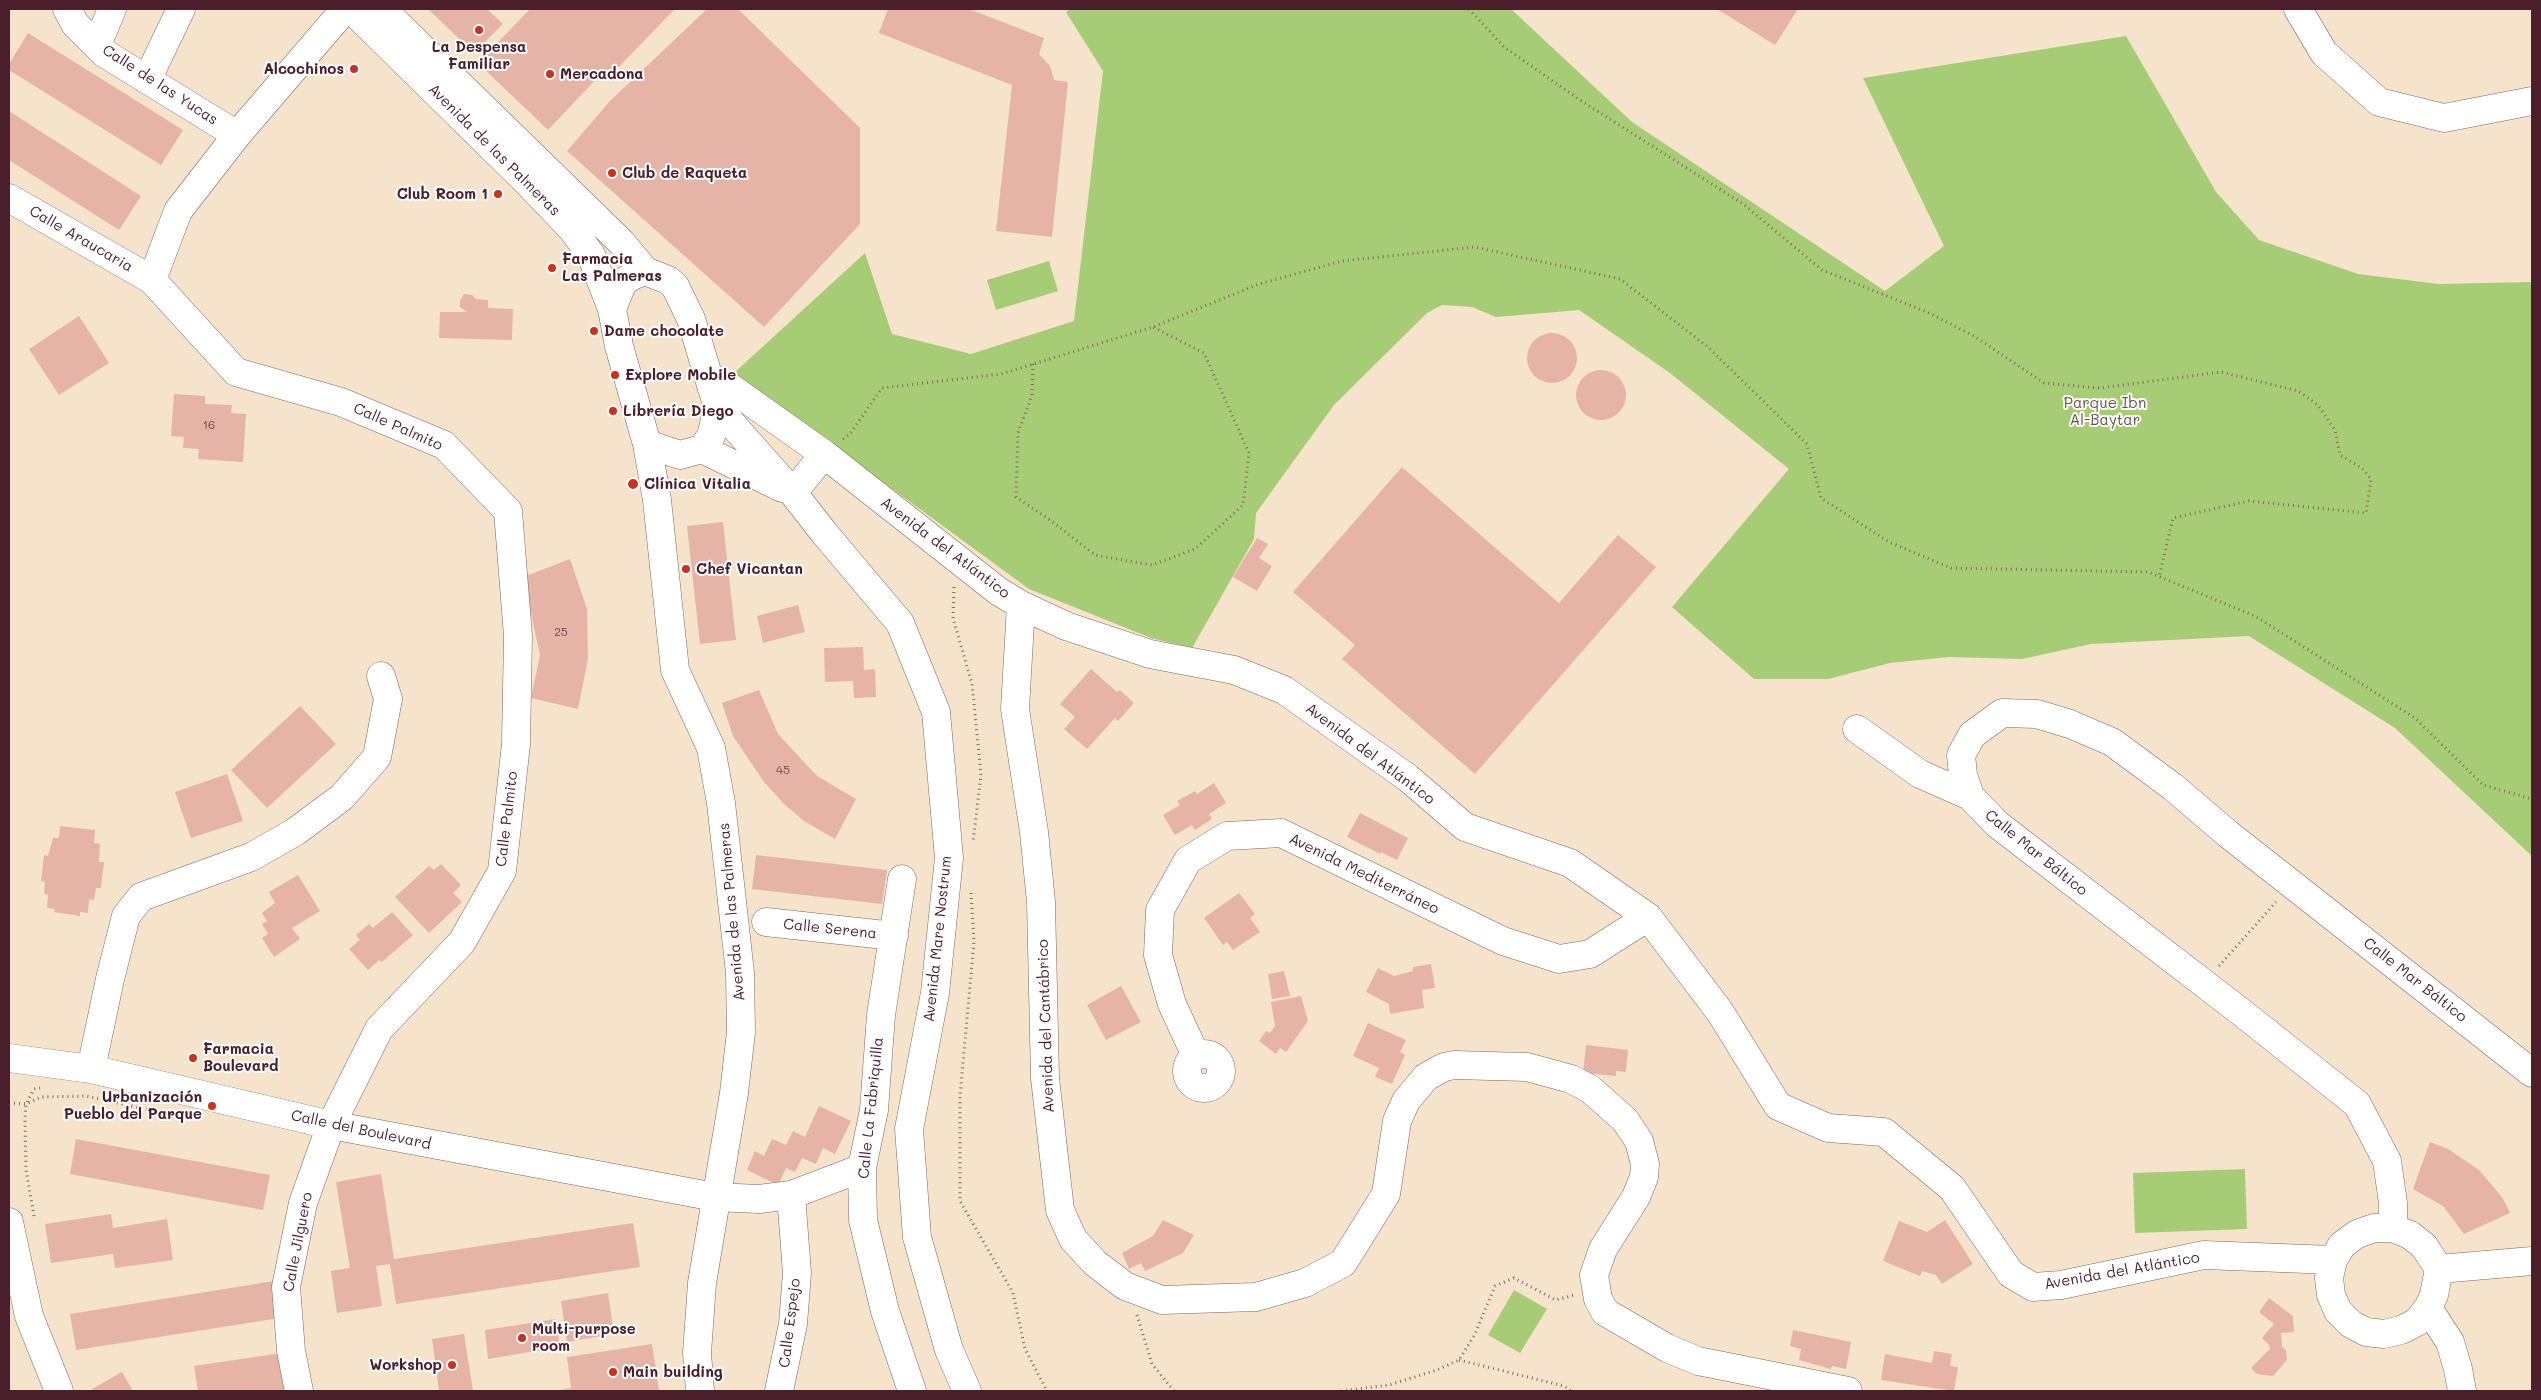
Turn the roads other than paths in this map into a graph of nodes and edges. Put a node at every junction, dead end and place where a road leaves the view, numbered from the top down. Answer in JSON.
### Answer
{"nodes":[{"id":1,"x":67,"y":9,"type":"edge"},
{"id":2,"x":112,"y":9,"type":"edge"},
{"id":3,"x":181,"y":9,"type":"edge"},
{"id":4,"x":345,"y":9,"type":"edge"},
{"id":5,"x":351,"y":9,"type":"edge"},
{"id":6,"x":382,"y":9,"type":"edge"},
{"id":7,"x":2298,"y":9,"type":"edge"},
{"id":8,"x":97,"y":45,"type":"junction"},
{"id":9,"x":147,"y":80,"type":"junction"},
{"id":10,"x":2532,"y":101,"type":"edge"},
{"id":11,"x":238,"y":135,"type":"junction"},
{"id":12,"x":9,"y":198,"type":"edge"},
{"id":13,"x":645,"y":271,"type":"junction"},
{"id":14,"x":152,"y":280,"type":"junction"},
{"id":15,"x":612,"y":309,"type":"junction"},
{"id":16,"x":714,"y":397,"type":"junction"},
{"id":17,"x":647,"y":444,"type":"junction"},
{"id":18,"x":691,"y":452,"type":"junction"},
{"id":19,"x":824,"y":454,"type":"junction"},
{"id":20,"x":793,"y":493,"type":"junction"},
{"id":21,"x":657,"y":500,"type":"junction"},
{"id":22,"x":1021,"y":605,"type":"junction"},
{"id":23,"x":381,"y":676,"type":"dead end"},
{"id":24,"x":1857,"y":729,"type":"dead end"},
{"id":25,"x":1970,"y":796,"type":"junction"},
{"id":26,"x":902,"y":879,"type":"dead end"},
{"id":27,"x":1648,"y":917,"type":"junction"},
{"id":28,"x":766,"y":922,"type":"dead end"},
{"id":29,"x":894,"y":936,"type":"junction"},
{"id":30,"x":1196,"y":1056,"type":"dead end"},
{"id":31,"x":9,"y":1058,"type":"edge"},
{"id":32,"x":92,"y":1069,"type":"junction"},
{"id":33,"x":2532,"y":1073,"type":"edge"},
{"id":34,"x":331,"y":1126,"type":"junction"},
{"id":35,"x":862,"y":1168,"type":"junction"},
{"id":36,"x":1644,"y":1177,"type":"junction"},
{"id":37,"x":791,"y":1195,"type":"junction"},
{"id":38,"x":715,"y":1197,"type":"junction"},
{"id":39,"x":1656,"y":1202,"type":"dead end"},
{"id":40,"x":22,"y":1220,"type":"edge"},
{"id":41,"x":2393,"y":1228,"type":"junction"},
{"id":42,"x":2333,"y":1260,"type":"junction"},
{"id":43,"x":2532,"y":1261,"type":"edge"},
{"id":44,"x":2439,"y":1269,"type":"junction"},
{"id":45,"x":17,"y":1305,"type":"edge"},
{"id":46,"x":2428,"y":1308,"type":"junction"},
{"id":47,"x":59,"y":1391,"type":"edge"},
{"id":48,"x":299,"y":1391,"type":"edge"},
{"id":49,"x":700,"y":1391,"type":"edge"},
{"id":50,"x":779,"y":1391,"type":"edge"},
{"id":51,"x":912,"y":1391,"type":"edge"},
{"id":52,"x":967,"y":1391,"type":"edge"},
{"id":53,"x":1848,"y":1391,"type":"edge"},
{"id":54,"x":2462,"y":1391,"type":"edge"}],
"edges":[{"from":1,"to":8,"type":"street","name":"Calle de las Yucas"},
{"from":2,"to":8,"type":"street"},
{"from":3,"to":9,"type":"street"},
{"from":4,"to":11,"type":"street"},
{"from":5,"to":15,"type":"street","name":"Avenida de las Palmeras"},
{"from":6,"to":13,"type":"street","name":"Avenida de las Palmeras"},
{"from":7,"to":10,"type":"street"},
{"from":8,"to":9,"type":"street","name":"Calle de las Yucas"},
{"from":9,"to":11,"type":"street","name":"Calle de las Yucas"},
{"from":11,"to":14,"type":"street"},
{"from":12,"to":14,"type":"street","name":"Calle Araucaria"},
{"from":13,"to":15,"type":"street"},
{"from":13,"to":16,"type":"street"},
{"from":14,"to":34,"type":"street","name":"Calle Palmito"},
{"from":15,"to":17,"type":"street","name":"Avenida de las Palmeras"},
{"from":16,"to":18,"type":"street"},
{"from":16,"to":19,"type":"street","name":"Avenida del Atlántico"},
{"from":16,"to":20,"type":"street","name":"Avenida Mare Nostrum"},
{"from":17,"to":18,"type":"street","name":"Avenida Mare Nostrum"},
{"from":17,"to":21,"type":"street","name":"Avenida de las Palmeras"},
{"from":18,"to":20,"type":"street","name":"Avenida Mare Nostrum"},
{"from":18,"to":21,"type":"street"},
{"from":19,"to":20,"type":"street"},
{"from":19,"to":22,"type":"street","name":"Avenida del Atlántico"},
{"from":20,"to":52,"type":"street","name":"Avenida Mare Nostrum"},
{"from":21,"to":38,"type":"street","name":"Avenida de las Palmeras"},
{"from":22,"to":27,"type":"street","name":"Avenida del Atlántico"},
{"from":22,"to":36,"type":"street","name":"Avenida del Cantábrico"},
{"from":23,"to":32,"type":"street"},
{"from":24,"to":25,"type":"street"},
{"from":25,"to":33,"type":"street","name":"Calle Mar Báltico"},
{"from":25,"to":41,"type":"street","name":"Calle Mar Báltico"},
{"from":26,"to":29,"type":"street","name":"Calle La Fabriquilla"},
{"from":27,"to":30,"type":"street","name":"Avenida Mediterráneo"},
{"from":27,"to":42,"type":"street","name":"Avenida del Atlántico"},
{"from":28,"to":29,"type":"street","name":"Calle Serena"},
{"from":29,"to":35,"type":"street","name":"Calle La Fabriquilla"},
{"from":31,"to":32,"type":"street","name":"Calle del Boulevard"},
{"from":32,"to":34,"type":"street","name":"Calle del Boulevard"},
{"from":34,"to":38,"type":"street","name":"Calle del Boulevard"},
{"from":34,"to":48,"type":"street","name":"Calle Jilguero"},
{"from":35,"to":37,"type":"street","name":"Calle del Boulevard"},
{"from":35,"to":51,"type":"street","name":"Calle La Fabriquilla"},
{"from":36,"to":39,"type":"street"},
{"from":36,"to":53,"type":"street","name":"Avenida del Cantábrico"},
{"from":37,"to":38,"type":"street","name":"Calle del Boulevard"},
{"from":37,"to":50,"type":"street","name":"Calle Espejo"},
{"from":38,"to":49,"type":"street","name":"Avenida de las Palmeras"},
{"from":40,"to":45,"type":"street"},
{"from":41,"to":42,"type":"street"},
{"from":41,"to":44,"type":"street"},
{"from":42,"to":46,"type":"street"},
{"from":43,"to":44,"type":"street"},
{"from":44,"to":46,"type":"street"},
{"from":45,"to":47,"type":"street"},
{"from":46,"to":54,"type":"street"}]}
